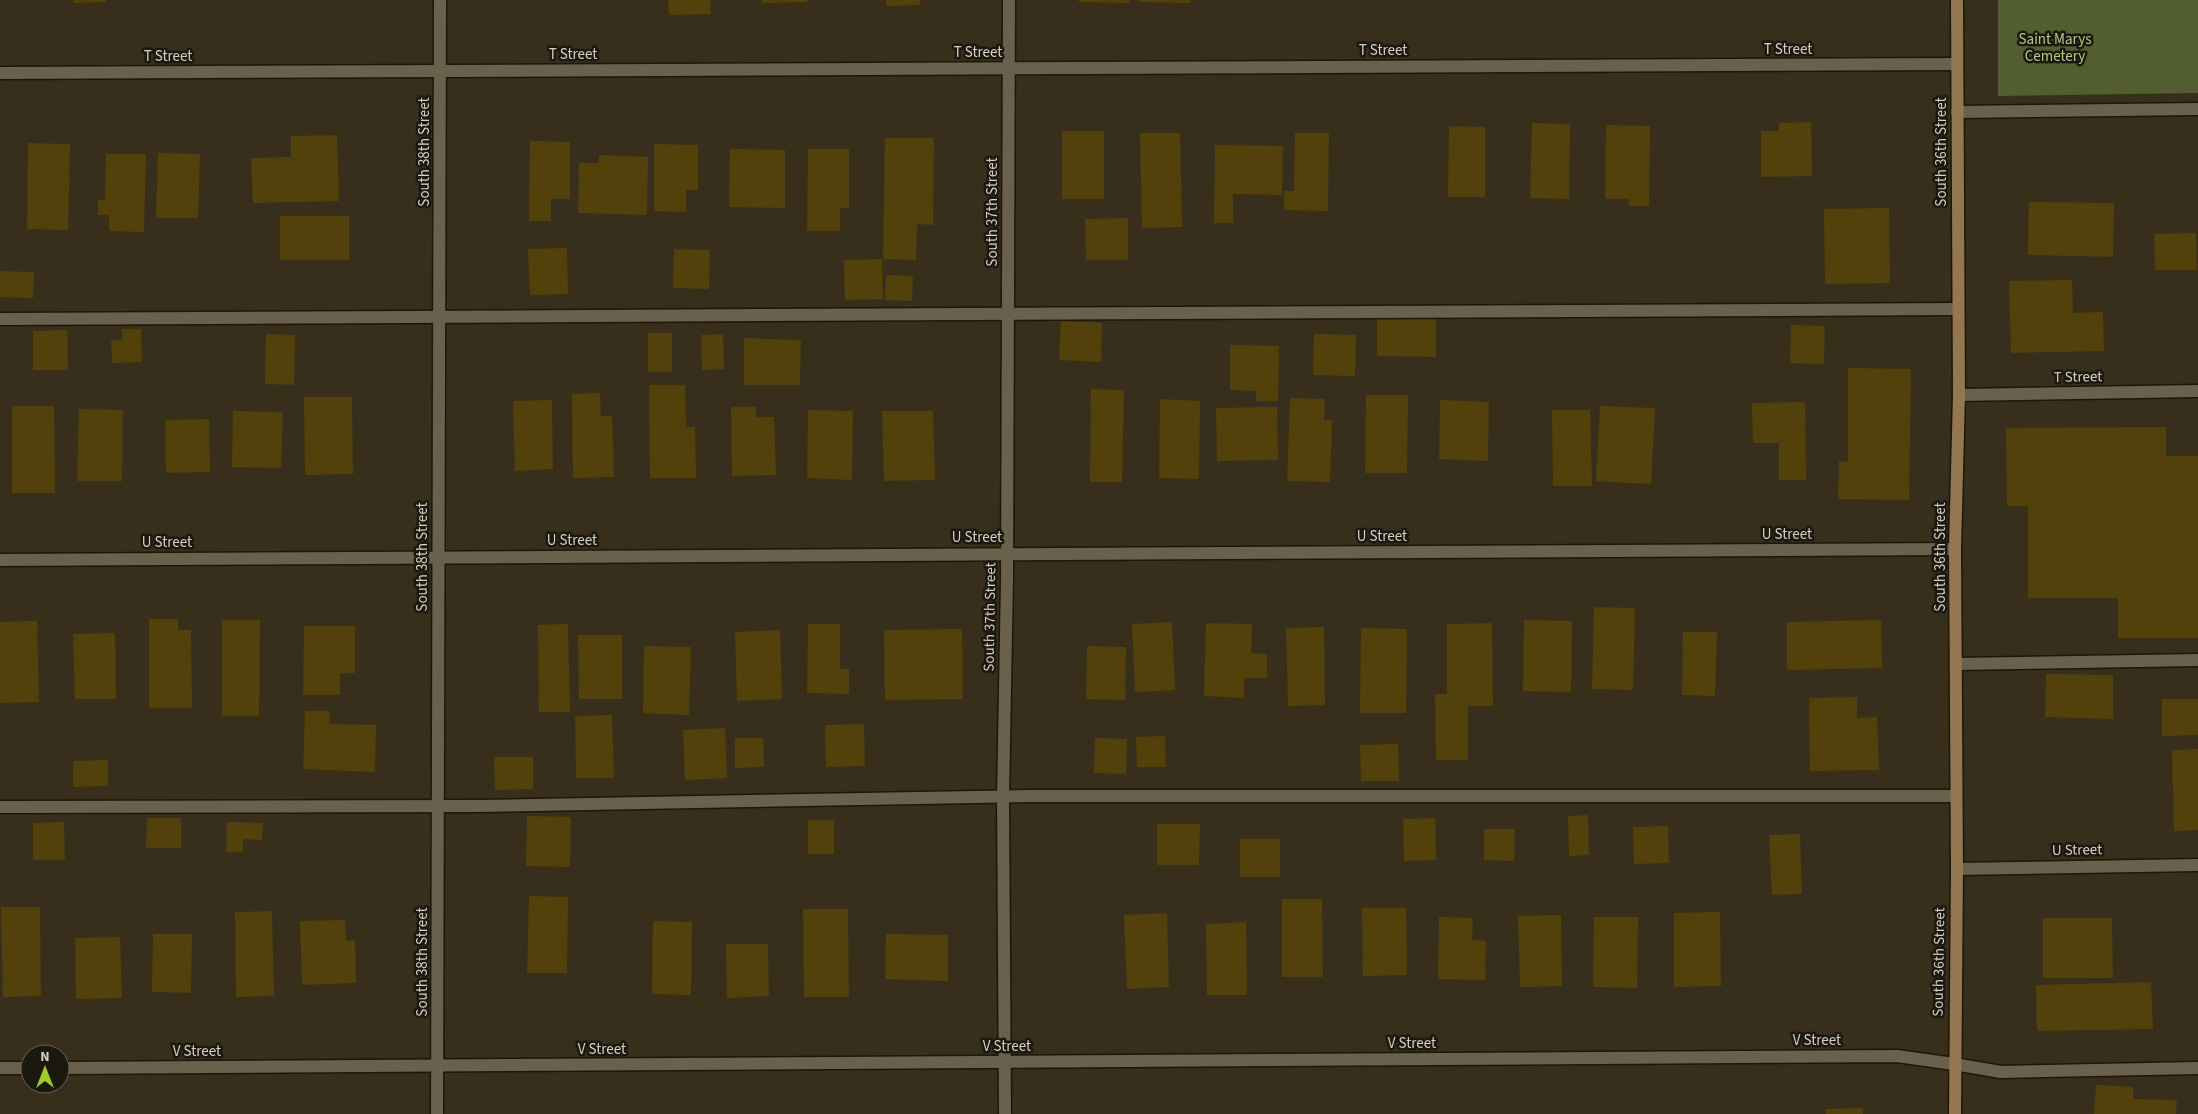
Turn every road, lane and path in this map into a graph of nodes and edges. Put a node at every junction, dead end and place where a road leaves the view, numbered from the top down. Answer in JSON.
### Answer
{"nodes":[{"id":1,"x":440,"y":0,"type":"edge"},
{"id":2,"x":1009,"y":0,"type":"edge"},
{"id":3,"x":1957,"y":0,"type":"edge"},
{"id":4,"x":1957,"y":64,"type":"junction"},
{"id":5,"x":1008,"y":68,"type":"junction"},
{"id":6,"x":440,"y":71,"type":"junction"},
{"id":7,"x":0,"y":73,"type":"edge"},
{"id":8,"x":2198,"y":109,"type":"edge"},
{"id":9,"x":1957,"y":112,"type":"junction"},
{"id":10,"x":1958,"y":309,"type":"junction"},
{"id":11,"x":1008,"y":314,"type":"junction"},
{"id":12,"x":440,"y":316,"type":"junction"},
{"id":13,"x":0,"y":320,"type":"edge"},
{"id":14,"x":2198,"y":391,"type":"edge"},
{"id":15,"x":1958,"y":396,"type":"junction"},
{"id":16,"x":1955,"y":549,"type":"junction"},
{"id":17,"x":1007,"y":554,"type":"junction"},
{"id":18,"x":439,"y":557,"type":"junction"},
{"id":19,"x":0,"y":560,"type":"edge"},
{"id":20,"x":2198,"y":660,"type":"edge"},
{"id":21,"x":1956,"y":664,"type":"junction"},
{"id":22,"x":1956,"y":796,"type":"junction"},
{"id":23,"x":1003,"y":797,"type":"junction"},
{"id":24,"x":438,"y":806,"type":"junction"},
{"id":25,"x":0,"y":807,"type":"edge"},
{"id":26,"x":2198,"y":865,"type":"edge"},
{"id":27,"x":1957,"y":869,"type":"junction"},
{"id":28,"x":1005,"y":1062,"type":"junction"},
{"id":29,"x":1954,"y":1064,"type":"junction"},
{"id":30,"x":438,"y":1066,"type":"junction"},
{"id":31,"x":0,"y":1068,"type":"edge"},
{"id":32,"x":20,"y":1068,"type":"edge"},
{"id":33,"x":70,"y":1068,"type":"edge"},
{"id":34,"x":2198,"y":1068,"type":"edge"},
{"id":35,"x":437,"y":1114,"type":"edge"},
{"id":36,"x":1005,"y":1114,"type":"edge"},
{"id":37,"x":1954,"y":1114,"type":"edge"}],
"edges":[{"from":1,"to":6,"type":"street","name":"South 38th Street"},
{"from":2,"to":5,"type":"street","name":"South 37th Street"},
{"from":3,"to":4,"type":"main road","name":"South 36th Street"},
{"from":4,"to":5,"type":"street","name":"T Street"},
{"from":4,"to":9,"type":"main road","name":"South 36th Street"},
{"from":5,"to":6,"type":"street","name":"T Street"},
{"from":5,"to":11,"type":"street","name":"South 37th Street"},
{"from":6,"to":7,"type":"street","name":"T Street"},
{"from":6,"to":12,"type":"street","name":"South 38th Street"},
{"from":8,"to":9,"type":"street"},
{"from":9,"to":10,"type":"main road","name":"South 36th Street"},
{"from":10,"to":11,"type":"street"},
{"from":10,"to":15,"type":"main road","name":"South 36th Street"},
{"from":11,"to":12,"type":"street"},
{"from":11,"to":17,"type":"street","name":"South 37th Street"},
{"from":12,"to":13,"type":"street"},
{"from":12,"to":18,"type":"street","name":"South 38th Street"},
{"from":14,"to":15,"type":"street","name":"T Street"},
{"from":15,"to":16,"type":"main road","name":"South 36th Street"},
{"from":16,"to":17,"type":"street","name":"U Street"},
{"from":16,"to":21,"type":"main road","name":"South 36th Street"},
{"from":17,"to":18,"type":"street","name":"U Street"},
{"from":17,"to":23,"type":"street","name":"South 37th Street"},
{"from":18,"to":19,"type":"street","name":"U Street"},
{"from":18,"to":24,"type":"street","name":"South 38th Street"},
{"from":20,"to":21,"type":"street"},
{"from":21,"to":22,"type":"main road","name":"South 36th Street"},
{"from":22,"to":23,"type":"street"},
{"from":22,"to":27,"type":"main road","name":"South 36th Street"},
{"from":23,"to":24,"type":"street"},
{"from":23,"to":28,"type":"street","name":"South 37th Street"},
{"from":24,"to":25,"type":"street"},
{"from":24,"to":30,"type":"street","name":"South 38th Street"},
{"from":26,"to":27,"type":"street","name":"U Street"},
{"from":27,"to":29,"type":"main road","name":"South 36th Street"},
{"from":28,"to":29,"type":"street","name":"V Street"},
{"from":28,"to":30,"type":"street","name":"V Street"},
{"from":28,"to":36,"type":"street","name":"South 37th Street"},
{"from":29,"to":34,"type":"street","name":"V Street"},
{"from":29,"to":37,"type":"main road","name":"South 36th Street"},
{"from":30,"to":33,"type":"street","name":"V Street"},
{"from":30,"to":35,"type":"street","name":"South 38th Street"},
{"from":31,"to":32,"type":"street"}]}
